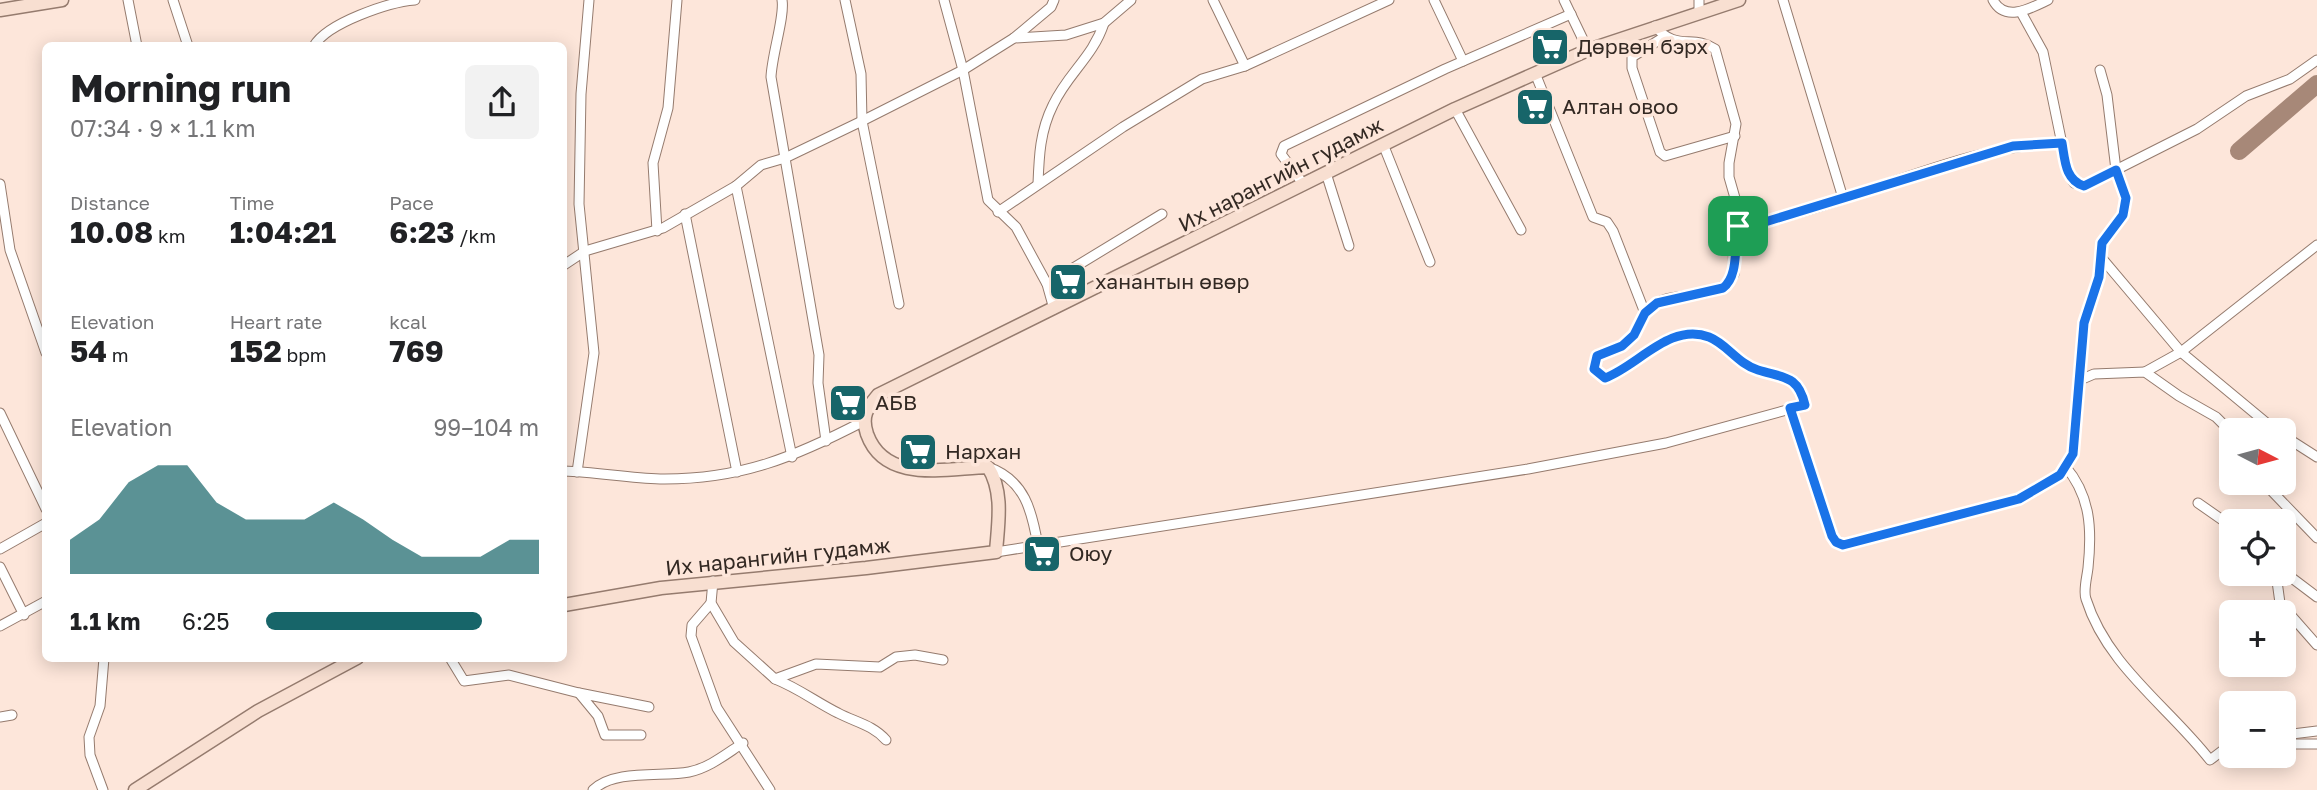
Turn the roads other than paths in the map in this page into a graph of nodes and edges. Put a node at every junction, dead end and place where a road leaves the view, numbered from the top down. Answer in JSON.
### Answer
{"nodes":[{"id":1,"x":60,"y":0,"type":"edge"},
{"id":2,"x":128,"y":0,"type":"edge"},
{"id":3,"x":173,"y":0,"type":"edge"},
{"id":4,"x":415,"y":0,"type":"edge"},
{"id":5,"x":589,"y":0,"type":"edge"},
{"id":6,"x":677,"y":0,"type":"edge"},
{"id":7,"x":782,"y":0,"type":"edge"},
{"id":8,"x":845,"y":0,"type":"edge"},
{"id":9,"x":944,"y":0,"type":"edge"},
{"id":10,"x":1054,"y":0,"type":"edge"},
{"id":11,"x":1131,"y":0,"type":"edge"},
{"id":12,"x":1213,"y":0,"type":"edge"},
{"id":13,"x":1389,"y":0,"type":"edge"},
{"id":14,"x":1434,"y":0,"type":"edge"},
{"id":15,"x":1564,"y":0,"type":"edge"},
{"id":16,"x":1740,"y":0,"type":"edge"},
{"id":17,"x":1783,"y":0,"type":"edge"},
{"id":18,"x":1993,"y":0,"type":"edge"},
{"id":19,"x":2048,"y":0,"type":"edge"},
{"id":20,"x":1699,"y":6,"type":"edge"},
{"id":21,"x":0,"y":10,"type":"edge"},
{"id":22,"x":2021,"y":12,"type":"junction"},
{"id":23,"x":1571,"y":15,"type":"junction"},
{"id":24,"x":1104,"y":23,"type":"junction"},
{"id":25,"x":1656,"y":26,"type":"junction"},
{"id":26,"x":1664,"y":37,"type":"junction"},
{"id":27,"x":1014,"y":38,"type":"junction"},
{"id":28,"x":136,"y":42,"type":"edge"},
{"id":29,"x":187,"y":42,"type":"edge"},
{"id":30,"x":316,"y":42,"type":"edge"},
{"id":31,"x":1588,"y":50,"type":"junction"},
{"id":32,"x":2317,"y":60,"type":"edge"},
{"id":33,"x":1464,"y":61,"type":"junction"},
{"id":34,"x":1245,"y":66,"type":"junction"},
{"id":35,"x":963,"y":70,"type":"junction"},
{"id":36,"x":2100,"y":70,"type":"dead end"},
{"id":37,"x":1535,"y":73,"type":"junction"},
{"id":38,"x":1455,"y":109,"type":"junction"},
{"id":39,"x":862,"y":121,"type":"junction"},
{"id":40,"x":1735,"y":136,"type":"junction"},
{"id":41,"x":2062,"y":143,"type":"junction"},
{"id":42,"x":1383,"y":144,"type":"junction"},
{"id":43,"x":785,"y":158,"type":"junction"},
{"id":44,"x":2116,"y":170,"type":"junction"},
{"id":45,"x":1326,"y":173,"type":"junction"},
{"id":46,"x":0,"y":184,"type":"edge"},
{"id":47,"x":1038,"y":184,"type":"junction"},
{"id":48,"x":1304,"y":185,"type":"junction"},
{"id":49,"x":736,"y":186,"type":"junction"},
{"id":50,"x":1843,"y":198,"type":"junction"},
{"id":51,"x":998,"y":212,"type":"junction"},
{"id":52,"x":685,"y":214,"type":"junction"},
{"id":53,"x":1162,"y":214,"type":"dead end"},
{"id":54,"x":1738,"y":226,"type":"junction"},
{"id":55,"x":1521,"y":230,"type":"dead end"},
{"id":56,"x":657,"y":231,"type":"junction"},
{"id":57,"x":2317,"y":245,"type":"edge"},
{"id":58,"x":1349,"y":246,"type":"dead end"},
{"id":59,"x":585,"y":251,"type":"junction"},
{"id":60,"x":2100,"y":256,"type":"junction"},
{"id":61,"x":1430,"y":262,"type":"dead end"},
{"id":62,"x":567,"y":263,"type":"edge"},
{"id":63,"x":1047,"y":284,"type":"junction"},
{"id":64,"x":899,"y":304,"type":"dead end"},
{"id":65,"x":1054,"y":309,"type":"junction"},
{"id":66,"x":1645,"y":313,"type":"junction"},
{"id":67,"x":42,"y":342,"type":"edge"},
{"id":68,"x":2181,"y":352,"type":"junction"},
{"id":69,"x":2146,"y":372,"type":"junction"},
{"id":70,"x":2080,"y":380,"type":"junction"},
{"id":71,"x":1790,"y":408,"type":"junction"},
{"id":72,"x":0,"y":413,"type":"edge"},
{"id":73,"x":2261,"y":418,"type":"edge"},
{"id":74,"x":2219,"y":420,"type":"edge"},
{"id":75,"x":864,"y":421,"type":"junction"},
{"id":76,"x":825,"y":441,"type":"junction"},
{"id":77,"x":2296,"y":444,"type":"edge"},
{"id":78,"x":792,"y":457,"type":"junction"},
{"id":79,"x":2317,"y":457,"type":"edge"},
{"id":80,"x":2066,"y":466,"type":"junction"},
{"id":81,"x":988,"y":467,"type":"junction"},
{"id":82,"x":567,"y":471,"type":"edge"},
{"id":83,"x":577,"y":472,"type":"junction"},
{"id":84,"x":737,"y":472,"type":"junction"},
{"id":85,"x":2276,"y":495,"type":"edge"},
{"id":86,"x":42,"y":501,"type":"edge"},
{"id":87,"x":2198,"y":503,"type":"dead end"},
{"id":88,"x":2219,"y":518,"type":"edge"},
{"id":89,"x":42,"y":525,"type":"edge"},
{"id":90,"x":2317,"y":538,"type":"edge"},
{"id":91,"x":1038,"y":546,"type":"junction"},
{"id":92,"x":0,"y":549,"type":"edge"},
{"id":93,"x":996,"y":552,"type":"junction"},
{"id":94,"x":0,"y":567,"type":"edge"},
{"id":95,"x":713,"y":581,"type":"junction"},
{"id":96,"x":2296,"y":581,"type":"edge"},
{"id":97,"x":2278,"y":586,"type":"edge"},
{"id":98,"x":2317,"y":597,"type":"edge"},
{"id":99,"x":711,"y":603,"type":"junction"},
{"id":100,"x":42,"y":604,"type":"edge"},
{"id":101,"x":567,"y":605,"type":"edge"},
{"id":102,"x":24,"y":615,"type":"junction"},
{"id":103,"x":0,"y":625,"type":"edge"},
{"id":104,"x":2317,"y":645,"type":"edge"},
{"id":105,"x":943,"y":660,"type":"dead end"},
{"id":106,"x":104,"y":662,"type":"edge"},
{"id":107,"x":350,"y":662,"type":"edge"},
{"id":108,"x":452,"y":662,"type":"edge"},
{"id":109,"x":775,"y":679,"type":"junction"},
{"id":110,"x":579,"y":692,"type":"junction"},
{"id":111,"x":649,"y":708,"type":"dead end"},
{"id":112,"x":12,"y":715,"type":"dead end"},
{"id":113,"x":0,"y":716,"type":"edge"},
{"id":114,"x":2317,"y":731,"type":"edge"},
{"id":115,"x":2296,"y":734,"type":"edge"},
{"id":116,"x":641,"y":735,"type":"dead end"},
{"id":117,"x":886,"y":740,"type":"dead end"},
{"id":118,"x":743,"y":743,"type":"junction"},
{"id":119,"x":2296,"y":744,"type":"edge"},
{"id":120,"x":2317,"y":744,"type":"edge"},
{"id":121,"x":2219,"y":753,"type":"edge"},
{"id":122,"x":103,"y":790,"type":"edge"},
{"id":123,"x":135,"y":790,"type":"edge"},
{"id":124,"x":593,"y":790,"type":"edge"},
{"id":125,"x":770,"y":790,"type":"edge"}],
"edges":[{"from":1,"to":21,"type":"main road"},
{"from":2,"to":28,"type":"street"},
{"from":3,"to":29,"type":"street"},
{"from":4,"to":30,"type":"street"},
{"from":5,"to":59,"type":"street"},
{"from":6,"to":56,"type":"street"},
{"from":7,"to":43,"type":"street"},
{"from":8,"to":39,"type":"street"},
{"from":9,"to":35,"type":"street"},
{"from":10,"to":27,"type":"street"},
{"from":11,"to":24,"type":"street"},
{"from":12,"to":34,"type":"street"},
{"from":13,"to":34,"type":"street"},
{"from":14,"to":33,"type":"street"},
{"from":15,"to":23,"type":"street"},
{"from":16,"to":20,"type":"main road","name":"Их нарангийн гудамж"},
{"from":17,"to":50,"type":"street"},
{"from":18,"to":22,"type":"street"},
{"from":19,"to":22,"type":"street"},
{"from":20,"to":25,"type":"main road","name":"Их нарангийн гудамж"},
{"from":22,"to":41,"type":"street"},
{"from":23,"to":31,"type":"street"},
{"from":23,"to":33,"type":"street"},
{"from":24,"to":27,"type":"street"},
{"from":24,"to":47,"type":"street"},
{"from":25,"to":26,"type":"street"},
{"from":25,"to":31,"type":"main road","name":"Их нарангийн гудамж"},
{"from":26,"to":40,"type":"street"},
{"from":26,"to":40,"type":"street"},
{"from":27,"to":35,"type":"street"},
{"from":31,"to":37,"type":"main road","name":"Их нарангийн гудамж"},
{"from":32,"to":44,"type":"street"},
{"from":33,"to":48,"type":"street"},
{"from":34,"to":47,"type":"street"},
{"from":35,"to":39,"type":"street"},
{"from":35,"to":51,"type":"street"},
{"from":36,"to":44,"type":"street"},
{"from":37,"to":38,"type":"main road","name":"Их нарангийн гудамж"},
{"from":37,"to":66,"type":"street"},
{"from":38,"to":42,"type":"main road","name":"Их нарангийн гудамж"},
{"from":38,"to":55,"type":"street"},
{"from":39,"to":43,"type":"street"},
{"from":39,"to":64,"type":"street"},
{"from":40,"to":54,"type":"street"},
{"from":41,"to":44,"type":"street"},
{"from":41,"to":50,"type":"street"},
{"from":42,"to":45,"type":"main road","name":"Их нарангийн гудамж"},
{"from":42,"to":61,"type":"street"},
{"from":43,"to":49,"type":"street"},
{"from":43,"to":76,"type":"street"},
{"from":44,"to":60,"type":"street"},
{"from":45,"to":48,"type":"main road","name":"Их нарангийн гудамж"},
{"from":45,"to":58,"type":"street"},
{"from":46,"to":67,"type":"street"},
{"from":47,"to":51,"type":"street"},
{"from":48,"to":65,"type":"main road","name":"Их нарангийн гудамж"},
{"from":49,"to":52,"type":"street"},
{"from":49,"to":78,"type":"street"},
{"from":50,"to":54,"type":"street"},
{"from":51,"to":63,"type":"street"},
{"from":52,"to":56,"type":"street"},
{"from":52,"to":84,"type":"street"},
{"from":53,"to":63,"type":"street"},
{"from":54,"to":66,"type":"street"},
{"from":56,"to":59,"type":"street"},
{"from":57,"to":68,"type":"street"},
{"from":59,"to":62,"type":"street"},
{"from":59,"to":83,"type":"street"},
{"from":60,"to":68,"type":"street"},
{"from":60,"to":70,"type":"street"},
{"from":63,"to":65,"type":"street"},
{"from":65,"to":75,"type":"main road","name":"Их нарангийн гудамж"},
{"from":66,"to":71,"type":"street"},
{"from":68,"to":69,"type":"street"},
{"from":68,"to":73,"type":"street"},
{"from":69,"to":70,"type":"street"},
{"from":69,"to":74,"type":"street"},
{"from":70,"to":80,"type":"street"},
{"from":71,"to":80,"type":"street"},
{"from":71,"to":91,"type":"street"},
{"from":72,"to":86,"type":"street"},
{"from":75,"to":76,"type":"street"},
{"from":75,"to":81,"type":"main road"},
{"from":76,"to":78,"type":"street"},
{"from":77,"to":79,"type":"street"},
{"from":78,"to":84,"type":"street"},
{"from":80,"to":121,"type":"street"},
{"from":81,"to":91,"type":"street"},
{"from":81,"to":93,"type":"main road"},
{"from":82,"to":83,"type":"street"},
{"from":83,"to":84,"type":"street"},
{"from":85,"to":90,"type":"street"},
{"from":87,"to":88,"type":"street"},
{"from":89,"to":92,"type":"street"},
{"from":91,"to":93,"type":"street"},
{"from":93,"to":95,"type":"main road","name":"Их нарангийн гудамж"},
{"from":94,"to":102,"type":"street"},
{"from":95,"to":99,"type":"street"},
{"from":95,"to":101,"type":"main road","name":"Их нарангийн гудамж"},
{"from":96,"to":98,"type":"street"},
{"from":97,"to":104,"type":"street"},
{"from":99,"to":109,"type":"street"},
{"from":99,"to":118,"type":"street"},
{"from":100,"to":102,"type":"street"},
{"from":102,"to":103,"type":"street"},
{"from":105,"to":109,"type":"street"},
{"from":106,"to":122,"type":"street"},
{"from":107,"to":123,"type":"main road"},
{"from":108,"to":110,"type":"street"},
{"from":109,"to":117,"type":"street"},
{"from":110,"to":111,"type":"street"},
{"from":110,"to":116,"type":"street"},
{"from":112,"to":113,"type":"street"},
{"from":114,"to":115,"type":"street"},
{"from":118,"to":124,"type":"street"},
{"from":118,"to":125,"type":"street"},
{"from":119,"to":120,"type":"street"}]}
